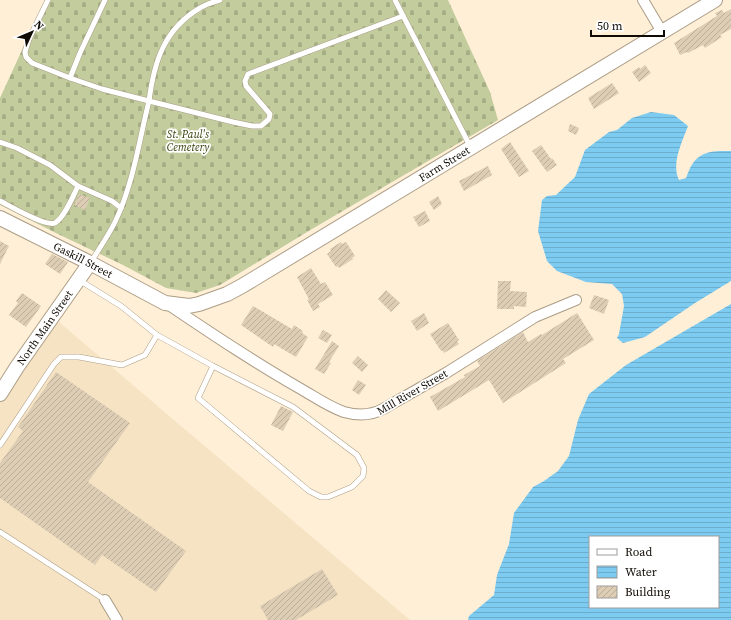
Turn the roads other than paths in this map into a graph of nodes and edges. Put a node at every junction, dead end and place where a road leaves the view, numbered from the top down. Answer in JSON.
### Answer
{"nodes":[{"id":1,"x":48,"y":0,"type":"edge"},
{"id":2,"x":105,"y":0,"type":"edge"},
{"id":3,"x":220,"y":0,"type":"edge"},
{"id":4,"x":395,"y":0,"type":"edge"},
{"id":5,"x":643,"y":0,"type":"edge"},
{"id":6,"x":714,"y":0,"type":"edge"},
{"id":7,"x":403,"y":16,"type":"junction"},
{"id":8,"x":662,"y":32,"type":"junction"},
{"id":9,"x":70,"y":78,"type":"junction"},
{"id":10,"x":149,"y":101,"type":"junction"},
{"id":11,"x":0,"y":142,"type":"edge"},
{"id":12,"x":471,"y":146,"type":"junction"},
{"id":13,"x":78,"y":186,"type":"junction"},
{"id":14,"x":0,"y":201,"type":"edge"},
{"id":15,"x":121,"y":208,"type":"junction"},
{"id":16,"x":0,"y":218,"type":"edge"},
{"id":17,"x":90,"y":263,"type":"junction"},
{"id":18,"x":79,"y":279,"type":"junction"},
{"id":19,"x":576,"y":300,"type":"dead end"},
{"id":20,"x":166,"y":302,"type":"junction"},
{"id":21,"x":158,"y":335,"type":"junction"},
{"id":22,"x":214,"y":366,"type":"junction"},
{"id":23,"x":0,"y":394,"type":"edge"},
{"id":24,"x":0,"y":445,"type":"edge"},
{"id":25,"x":0,"y":532,"type":"edge"},
{"id":26,"x":105,"y":600,"type":"joint"},
{"id":27,"x":117,"y":620,"type":"edge"}],
"edges":[{"from":1,"to":9,"type":"lane"},
{"from":2,"to":9,"type":"lane"},
{"from":3,"to":10,"type":"lane"},
{"from":4,"to":7,"type":"lane"},
{"from":5,"to":8,"type":"street"},
{"from":6,"to":8,"type":"street","name":"Farm Street"},
{"from":7,"to":10,"type":"lane"},
{"from":7,"to":12,"type":"lane"},
{"from":8,"to":12,"type":"street","name":"Farm Street"},
{"from":9,"to":10,"type":"lane"},
{"from":10,"to":15,"type":"lane"},
{"from":11,"to":13,"type":"lane"},
{"from":12,"to":20,"type":"street","name":"Farm Street"},
{"from":13,"to":14,"type":"lane"},
{"from":13,"to":15,"type":"lane"},
{"from":15,"to":17,"type":"lane"},
{"from":16,"to":17,"type":"street","name":"Gaskill Street"},
{"from":17,"to":18,"type":"street","name":"North Main Street"},
{"from":17,"to":20,"type":"street","name":"Gaskill Street"},
{"from":18,"to":21,"type":"lane"},
{"from":18,"to":23,"type":"street","name":"North Main Street"},
{"from":19,"to":20,"type":"street","name":"Mill River Street"},
{"from":21,"to":22,"type":"lane"},
{"from":21,"to":24,"type":"lane"},
{"from":22,"to":22,"type":"lane"},
{"from":25,"to":26,"type":"lane"},
{"from":26,"to":27,"type":"street"}]}
